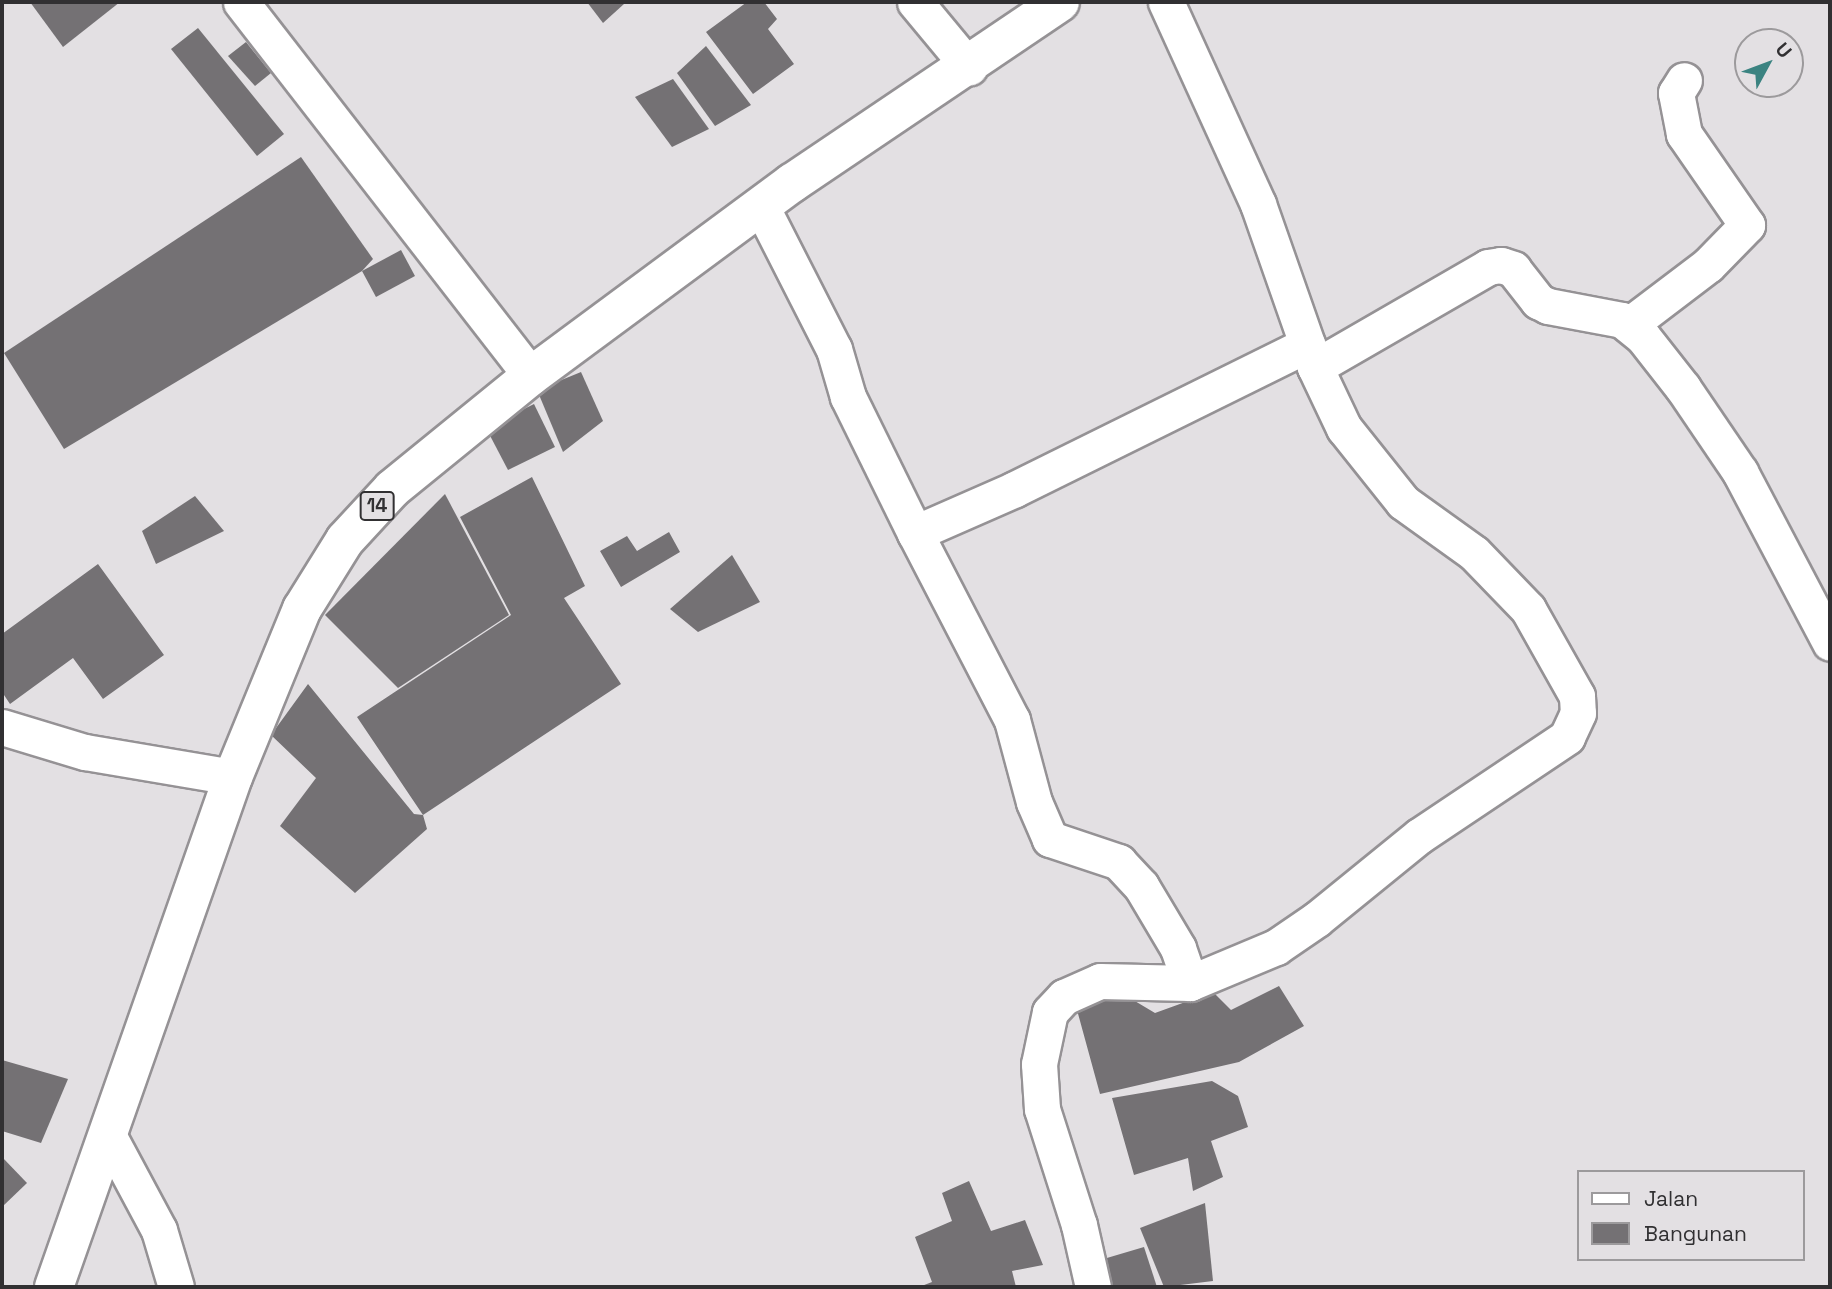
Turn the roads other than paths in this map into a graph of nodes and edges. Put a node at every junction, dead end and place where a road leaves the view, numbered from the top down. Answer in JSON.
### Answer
{"nodes":[{"id":1,"x":241,"y":2,"type":"edge"},
{"id":2,"x":915,"y":2,"type":"edge"},
{"id":3,"x":1060,"y":2,"type":"edge"},
{"id":4,"x":1166,"y":2,"type":"edge"},
{"id":5,"x":969,"y":67,"type":"junction"},
{"id":6,"x":1684,"y":80,"type":"dead end"},
{"id":7,"x":761,"y":206,"type":"junction"},
{"id":8,"x":1629,"y":325,"type":"junction"},
{"id":9,"x":1311,"y":356,"type":"junction"},
{"id":10,"x":531,"y":376,"type":"junction"},
{"id":11,"x":915,"y":533,"type":"junction"},
{"id":12,"x":1830,"y":643,"type":"edge"},
{"id":13,"x":2,"y":727,"type":"edge"},
{"id":14,"x":233,"y":777,"type":"junction"},
{"id":15,"x":1190,"y":983,"type":"junction"},
{"id":16,"x":107,"y":1133,"type":"junction"},
{"id":17,"x":54,"y":1287,"type":"edge"},
{"id":18,"x":176,"y":1287,"type":"edge"},
{"id":19,"x":1093,"y":1287,"type":"edge"}],
"edges":[{"from":1,"to":10,"type":"street"},
{"from":2,"to":5,"type":"street"},
{"from":3,"to":5,"type":"highway","number":"14"},
{"from":4,"to":9,"type":"street"},
{"from":5,"to":7,"type":"highway","number":"14"},
{"from":6,"to":8,"type":"street"},
{"from":7,"to":10,"type":"highway","number":"14"},
{"from":7,"to":11,"type":"street"},
{"from":8,"to":9,"type":"street"},
{"from":8,"to":12,"type":"street"},
{"from":9,"to":11,"type":"street"},
{"from":9,"to":15,"type":"street"},
{"from":10,"to":14,"type":"highway","number":"14"},
{"from":11,"to":15,"type":"street"},
{"from":13,"to":14,"type":"street"},
{"from":14,"to":16,"type":"highway","number":"14"},
{"from":15,"to":19,"type":"street"},
{"from":16,"to":17,"type":"highway","number":"14"},
{"from":16,"to":18,"type":"street"}]}
